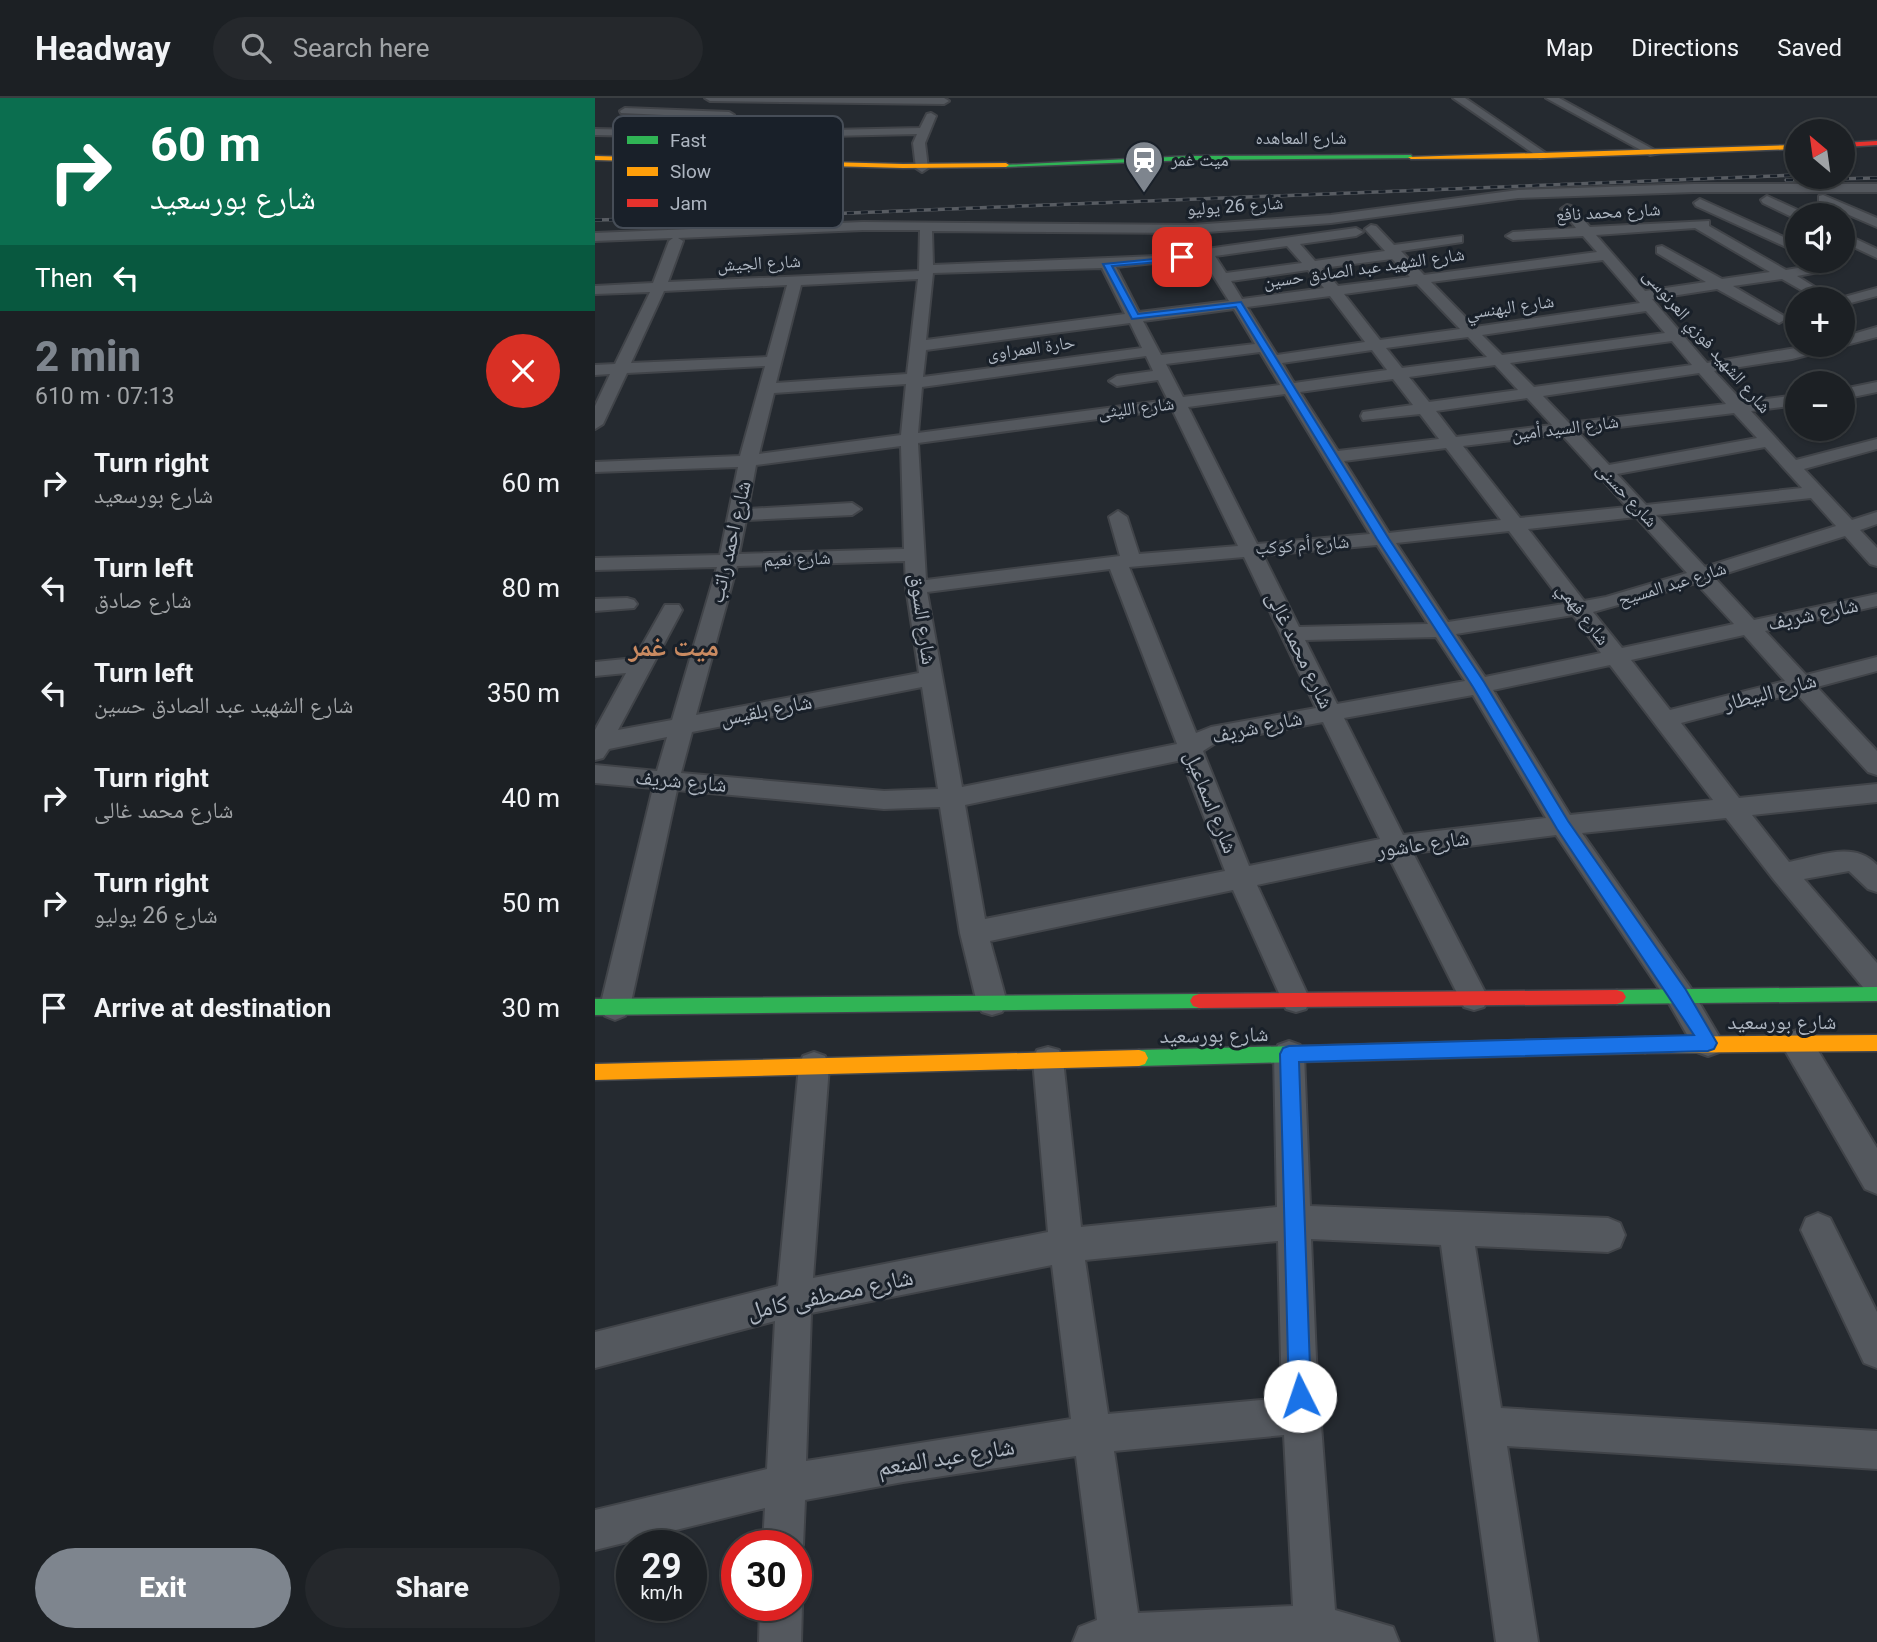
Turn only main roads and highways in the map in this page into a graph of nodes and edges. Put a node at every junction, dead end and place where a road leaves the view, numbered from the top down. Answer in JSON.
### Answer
{"nodes":[{"id":1,"x":1877,"y":143,"type":"edge"},
{"id":2,"x":1855,"y":144,"type":"edge"},
{"id":3,"x":1785,"y":148,"type":"edge"},
{"id":4,"x":595,"y":158,"type":"edge"},
{"id":5,"x":613,"y":158,"type":"edge"},
{"id":6,"x":843,"y":165,"type":"edge"},
{"id":7,"x":1877,"y":994,"type":"edge"},
{"id":8,"x":605,"y":1007,"type":"edge"},
{"id":9,"x":1877,"y":1043,"type":"edge"},
{"id":10,"x":595,"y":1072,"type":"edge"}],
"edges":[{"from":1,"to":2,"type":"main road"},
{"from":3,"to":6,"type":"main road","name":"شارع المعاهده"},
{"from":4,"to":5,"type":"main road","name":"شارع المعاهده"},
{"from":7,"to":8,"type":"main road","name":"شارع بورسعيد"},
{"from":9,"to":10,"type":"main road","name":"شارع بورسعيد"}]}
